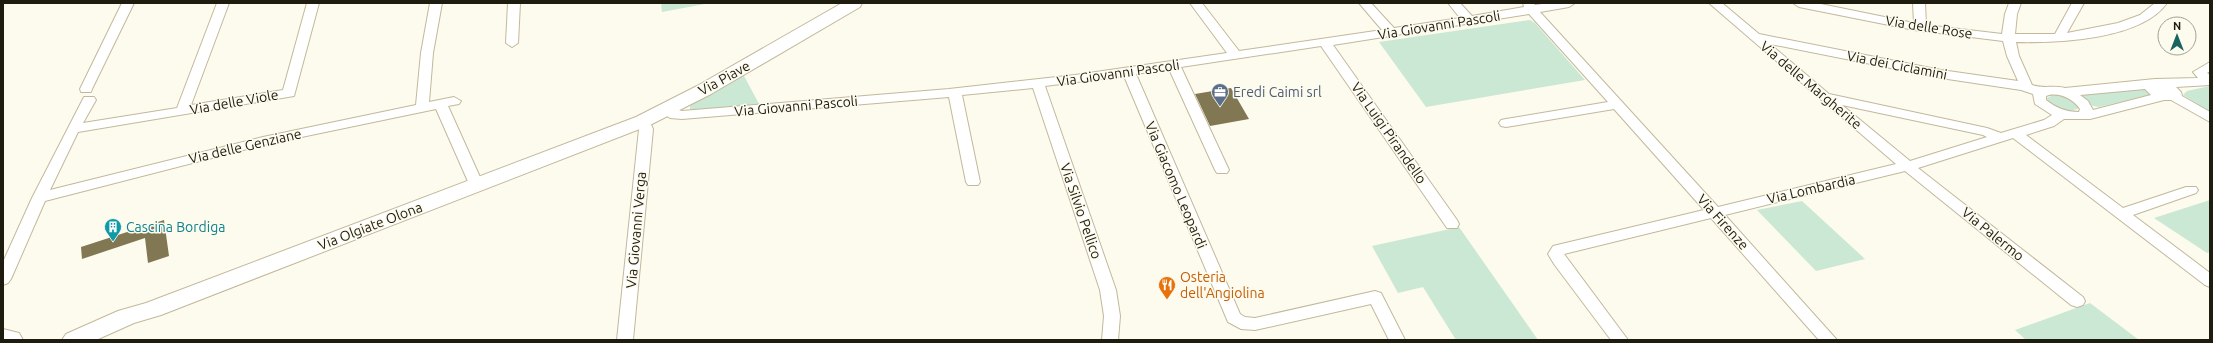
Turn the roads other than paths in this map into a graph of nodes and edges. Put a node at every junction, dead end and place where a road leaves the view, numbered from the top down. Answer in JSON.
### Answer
{"nodes":[{"id":1,"x":128,"y":3,"type":"edge"},
{"id":2,"x":223,"y":3,"type":"edge"},
{"id":3,"x":313,"y":3,"type":"edge"},
{"id":4,"x":436,"y":3,"type":"edge"},
{"id":5,"x":514,"y":3,"type":"edge"},
{"id":6,"x":854,"y":3,"type":"edge"},
{"id":7,"x":1196,"y":3,"type":"edge"},
{"id":8,"x":1365,"y":3,"type":"edge"},
{"id":9,"x":1454,"y":3,"type":"edge"},
{"id":10,"x":1569,"y":3,"type":"edge"},
{"id":11,"x":1715,"y":3,"type":"edge"},
{"id":12,"x":1799,"y":3,"type":"edge"},
{"id":13,"x":1919,"y":3,"type":"edge"},
{"id":14,"x":2015,"y":3,"type":"edge"},
{"id":15,"x":2078,"y":3,"type":"edge"},
{"id":16,"x":2162,"y":3,"type":"edge"},
{"id":17,"x":1530,"y":7,"type":"edge"},
{"id":18,"x":1469,"y":21,"type":"junction"},
{"id":19,"x":1920,"y":27,"type":"junction"},
{"id":20,"x":1391,"y":33,"type":"junction"},
{"id":21,"x":1753,"y":36,"type":"junction"},
{"id":22,"x":2059,"y":37,"type":"junction"},
{"id":23,"x":2007,"y":38,"type":"junction"},
{"id":24,"x":512,"y":43,"type":"dead end"},
{"id":25,"x":1325,"y":43,"type":"junction"},
{"id":26,"x":1236,"y":56,"type":"junction"},
{"id":27,"x":1174,"y":65,"type":"junction"},
{"id":28,"x":2210,"y":66,"type":"edge"},
{"id":29,"x":1128,"y":72,"type":"junction"},
{"id":30,"x":2208,"y":82,"type":"edge"},
{"id":31,"x":1038,"y":84,"type":"junction"},
{"id":32,"x":2154,"y":84,"type":"junction"},
{"id":33,"x":2027,"y":87,"type":"junction"},
{"id":34,"x":955,"y":92,"type":"junction"},
{"id":35,"x":2041,"y":92,"type":"junction"},
{"id":36,"x":2061,"y":92,"type":"junction"},
{"id":37,"x":2171,"y":95,"type":"junction"},
{"id":38,"x":1824,"y":96,"type":"junction"},
{"id":39,"x":454,"y":101,"type":"dead end"},
{"id":40,"x":440,"y":104,"type":"junction"},
{"id":41,"x":1617,"y":104,"type":"junction"},
{"id":42,"x":422,"y":108,"type":"junction"},
{"id":43,"x":665,"y":110,"type":"junction"},
{"id":44,"x":182,"y":111,"type":"junction"},
{"id":45,"x":2060,"y":114,"type":"junction"},
{"id":46,"x":2083,"y":115,"type":"junction"},
{"id":47,"x":2210,"y":118,"type":"edge"},
{"id":48,"x":643,"y":121,"type":"junction"},
{"id":49,"x":1506,"y":123,"type":"dead end"},
{"id":50,"x":74,"y":129,"type":"junction"},
{"id":51,"x":2016,"y":134,"type":"junction"},
{"id":52,"x":2001,"y":138,"type":"junction"},
{"id":53,"x":587,"y":143,"type":"joint"},
{"id":54,"x":1908,"y":166,"type":"junction"},
{"id":55,"x":1222,"y":170,"type":"dead end"},
{"id":56,"x":972,"y":182,"type":"dead end"},
{"id":57,"x":476,"y":186,"type":"junction"},
{"id":58,"x":2191,"y":190,"type":"dead end"},
{"id":59,"x":39,"y":198,"type":"junction"},
{"id":60,"x":1713,"y":212,"type":"junction"},
{"id":61,"x":2121,"y":214,"type":"junction"},
{"id":62,"x":1452,"y":224,"type":"dead end"},
{"id":63,"x":2207,"y":275,"type":"edge"},
{"id":64,"x":3,"y":279,"type":"edge"},
{"id":65,"x":2077,"y":301,"type":"dead end"},
{"id":66,"x":153,"y":309,"type":"junction"},
{"id":67,"x":3,"y":339,"type":"edge"},
{"id":68,"x":10,"y":340,"type":"edge"},
{"id":69,"x":74,"y":340,"type":"edge"},
{"id":70,"x":105,"y":340,"type":"edge"},
{"id":71,"x":626,"y":340,"type":"edge"},
{"id":72,"x":1110,"y":340,"type":"edge"},
{"id":73,"x":1397,"y":340,"type":"edge"},
{"id":74,"x":1620,"y":340,"type":"edge"},
{"id":75,"x":1829,"y":340,"type":"edge"}],
"edges":[{"from":1,"to":50,"type":"street"},
{"from":2,"to":44,"type":"street"},
{"from":3,"to":44,"type":"street","name":"Via delle Viole"},
{"from":4,"to":42,"type":"street"},
{"from":5,"to":24,"type":"street"},
{"from":6,"to":43,"type":"street","name":"Via Piave"},
{"from":7,"to":26,"type":"street"},
{"from":8,"to":20,"type":"street"},
{"from":9,"to":18,"type":"street"},
{"from":10,"to":17,"type":"street","name":"Via Giovanni Pascoli"},
{"from":11,"to":21,"type":"street","name":"Via delle Margherite"},
{"from":12,"to":19,"type":"street","name":"Via delle Rose"},
{"from":13,"to":19,"type":"street"},
{"from":14,"to":23,"type":"street"},
{"from":15,"to":22,"type":"street"},
{"from":16,"to":22,"type":"street","name":"Via delle Rose"},
{"from":17,"to":18,"type":"street","name":"Via Giovanni Pascoli"},
{"from":17,"to":41,"type":"street","name":"Via Firenze"},
{"from":18,"to":20,"type":"street","name":"Via Giovanni Pascoli"},
{"from":19,"to":23,"type":"street","name":"Via delle Rose"},
{"from":20,"to":25,"type":"street","name":"Via Giovanni Pascoli"},
{"from":21,"to":33,"type":"street","name":"Via dei Ciclamini"},
{"from":21,"to":38,"type":"street","name":"Via delle Margherite"},
{"from":22,"to":23,"type":"street","name":"Via delle Rose"},
{"from":23,"to":33,"type":"street"},
{"from":25,"to":26,"type":"street","name":"Via Giovanni Pascoli"},
{"from":25,"to":62,"type":"street","name":"Via Luigi Pirandello"},
{"from":26,"to":27,"type":"street","name":"Via Giovanni Pascoli"},
{"from":27,"to":29,"type":"street","name":"Via Giovanni Pascoli"},
{"from":27,"to":55,"type":"street"},
{"from":28,"to":30,"type":"street"},
{"from":29,"to":31,"type":"street","name":"Via Giovanni Pascoli"},
{"from":29,"to":73,"type":"street","name":"Via Giacomo Leopardi"},
{"from":30,"to":32,"type":"street"},
{"from":30,"to":37,"type":"street"},
{"from":31,"to":34,"type":"street","name":"Via Giovanni Pascoli"},
{"from":31,"to":72,"type":"street","name":"Via Silvio Pellico"},
{"from":32,"to":36,"type":"street"},
{"from":32,"to":37,"type":"street"},
{"from":33,"to":35,"type":"street","name":"Via dei Ciclamini"},
{"from":34,"to":43,"type":"street","name":"Via Giovanni Pascoli"},
{"from":34,"to":56,"type":"street"},
{"from":35,"to":36,"type":"street"},
{"from":35,"to":45,"type":"street"},
{"from":36,"to":46,"type":"street"},
{"from":37,"to":46,"type":"street"},
{"from":37,"to":47,"type":"street"},
{"from":38,"to":52,"type":"street"},
{"from":38,"to":54,"type":"street","name":"Via delle Margherite"},
{"from":39,"to":40,"type":"street","name":"Via delle Genziane"},
{"from":40,"to":42,"type":"street","name":"Via delle Genziane"},
{"from":40,"to":57,"type":"street"},
{"from":41,"to":49,"type":"street"},
{"from":41,"to":60,"type":"street","name":"Via Firenze"},
{"from":42,"to":59,"type":"street","name":"Via delle Genziane"},
{"from":43,"to":48,"type":"street","name":"Via Piave"},
{"from":44,"to":50,"type":"street"},
{"from":45,"to":46,"type":"street"},
{"from":45,"to":51,"type":"street","name":"Via Lombardia"},
{"from":48,"to":53,"type":"street","name":"Via Piave"},
{"from":48,"to":71,"type":"street","name":"Via Giovanni Verga"},
{"from":50,"to":59,"type":"street"},
{"from":51,"to":52,"type":"street","name":"Via Lombardia"},
{"from":51,"to":61,"type":"street"},
{"from":52,"to":54,"type":"street","name":"Via Lombardia"},
{"from":53,"to":57,"type":"street","name":"Via Olgiate Olona"},
{"from":54,"to":60,"type":"street","name":"Via Lombardia"},
{"from":54,"to":65,"type":"street","name":"Via Palermo"},
{"from":57,"to":66,"type":"street","name":"Via Olgiate Olona"},
{"from":58,"to":61,"type":"street"},
{"from":59,"to":64,"type":"street"},
{"from":60,"to":74,"type":"street","name":"Via Lombardia"},
{"from":60,"to":75,"type":"street","name":"Via Firenze"},
{"from":61,"to":63,"type":"street"},
{"from":66,"to":69,"type":"street","name":"Via Olgiate Olona"},
{"from":66,"to":70,"type":"street","name":"Via Olgiate Olona"},
{"from":67,"to":68,"type":"main road"}]}
